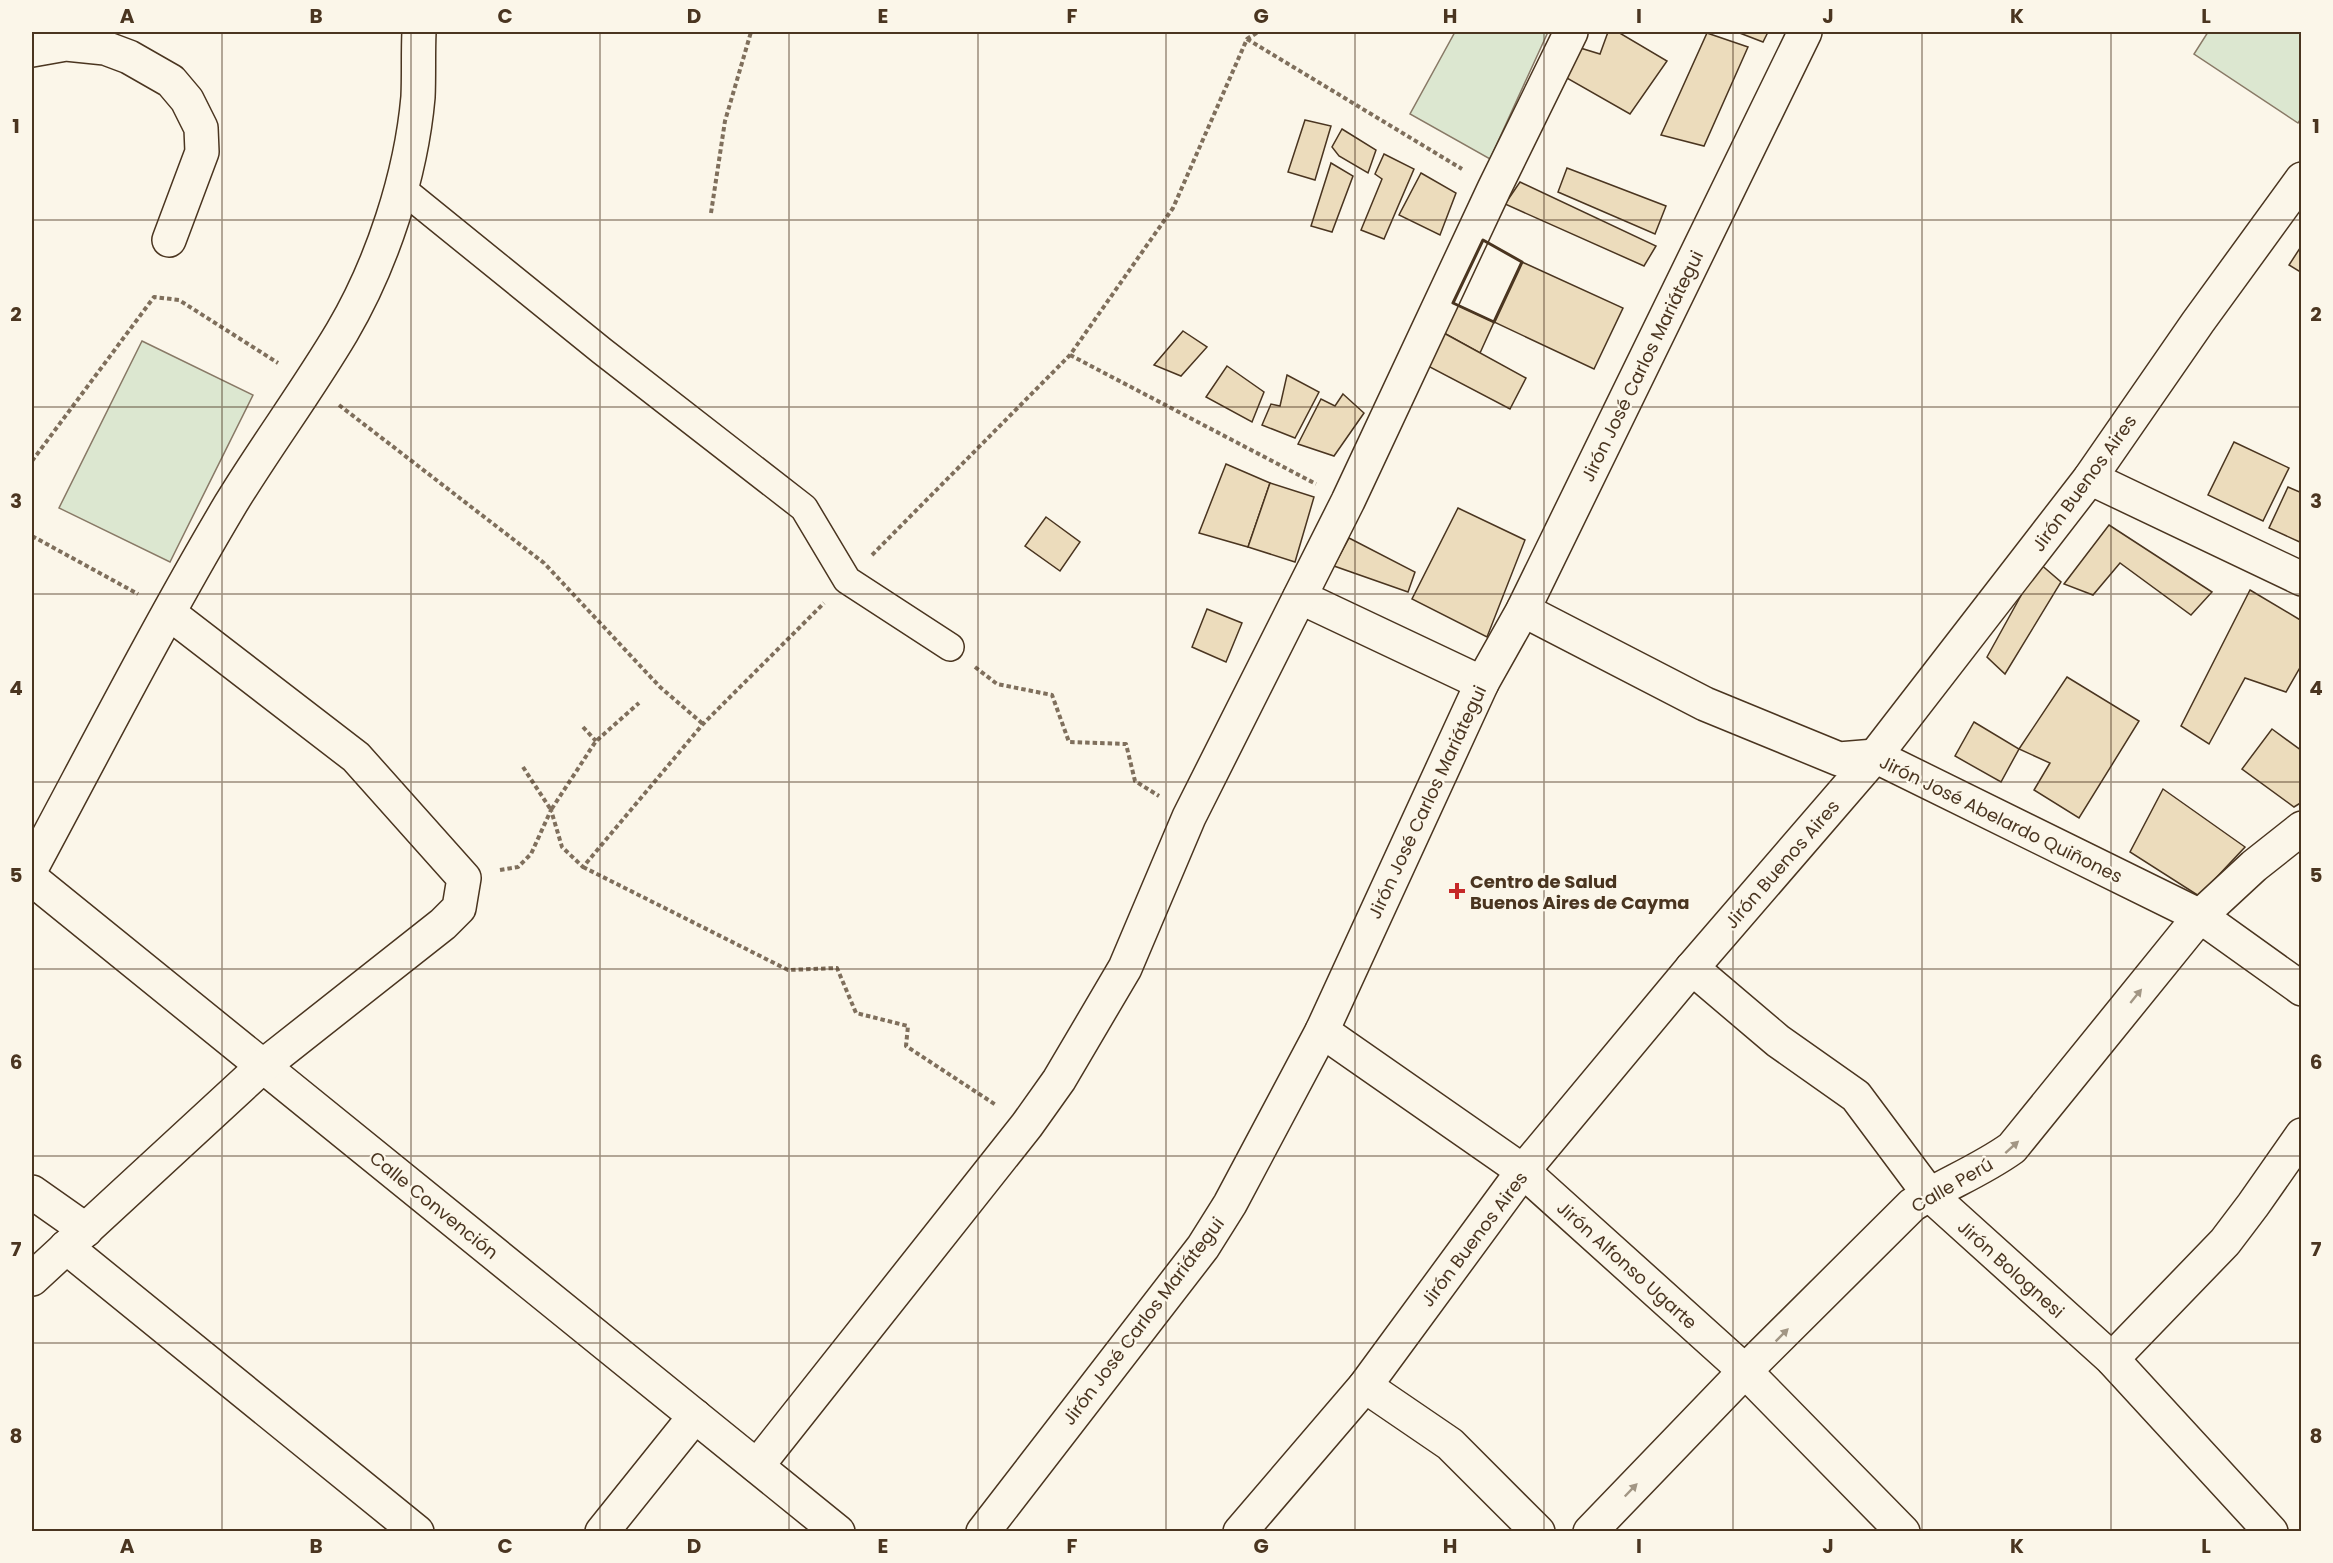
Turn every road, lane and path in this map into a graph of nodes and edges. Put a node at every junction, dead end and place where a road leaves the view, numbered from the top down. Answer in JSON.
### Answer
{"nodes":[{"id":1,"x":419,"y":32,"type":"edge"},
{"id":2,"x":751,"y":32,"type":"edge"},
{"id":3,"x":1258,"y":32,"type":"edge"},
{"id":4,"x":1571,"y":32,"type":"edge"},
{"id":5,"x":1804,"y":32,"type":"edge"},
{"id":6,"x":1247,"y":39,"type":"junction"},
{"id":7,"x":32,"y":50,"type":"edge"},
{"id":8,"x":2301,"y":179,"type":"edge"},
{"id":9,"x":402,"y":189,"type":"junction"},
{"id":10,"x":1494,"y":189,"type":"junction"},
{"id":11,"x":711,"y":213,"type":"dead end"},
{"id":12,"x":169,"y":240,"type":"dead end"},
{"id":13,"x":1070,"y":355,"type":"junction"},
{"id":14,"x":309,"y":382,"type":"junction"},
{"id":15,"x":32,"y":462,"type":"edge"},
{"id":16,"x":2090,"y":478,"type":"junction"},
{"id":17,"x":1348,"y":501,"type":"junction"},
{"id":18,"x":32,"y":536,"type":"edge"},
{"id":19,"x":2301,"y":579,"type":"edge"},
{"id":20,"x":847,"y":580,"type":"junction"},
{"id":21,"x":1300,"y":597,"type":"junction"},
{"id":22,"x":1523,"y":610,"type":"junction"},
{"id":23,"x":169,"y":613,"type":"junction"},
{"id":24,"x":950,"y":647,"type":"joint"},
{"id":25,"x":1482,"y":683,"type":"junction"},
{"id":26,"x":639,"y":703,"type":"dead end"},
{"id":27,"x":703,"y":724,"type":"junction"},
{"id":28,"x":583,"y":727,"type":"dead end"},
{"id":29,"x":596,"y":741,"type":"junction"},
{"id":30,"x":1875,"y":756,"type":"junction"},
{"id":31,"x":523,"y":767,"type":"dead end"},
{"id":32,"x":551,"y":810,"type":"junction"},
{"id":33,"x":1189,"y":817,"type":"junction"},
{"id":34,"x":2301,"y":828,"type":"edge"},
{"id":35,"x":32,"y":867,"type":"edge"},
{"id":36,"x":583,"y":867,"type":"junction"},
{"id":37,"x":464,"y":878,"type":"junction"},
{"id":38,"x":32,"y":879,"type":"edge"},
{"id":39,"x":2200,"y":916,"type":"junction"},
{"id":40,"x":1692,"y":968,"type":"junction"},
{"id":41,"x":2301,"y":989,"type":"edge"},
{"id":42,"x":1322,"y":1031,"type":"junction"},
{"id":43,"x":263,"y":1066,"type":"junction"},
{"id":44,"x":1027,"y":1125,"type":"junction"},
{"id":45,"x":2301,"y":1134,"type":"edge"},
{"id":46,"x":1523,"y":1172,"type":"junction"},
{"id":47,"x":32,"y":1192,"type":"edge"},
{"id":48,"x":1929,"y":1194,"type":"junction"},
{"id":49,"x":76,"y":1239,"type":"junction"},
{"id":50,"x":32,"y":1279,"type":"edge"},
{"id":51,"x":2112,"y":1359,"type":"junction"},
{"id":52,"x":1745,"y":1371,"type":"junction"},
{"id":53,"x":1365,"y":1386,"type":"junction"},
{"id":54,"x":695,"y":1416,"type":"junction"},
{"id":55,"x":757,"y":1466,"type":"junction"},
{"id":56,"x":417,"y":1532,"type":"edge"},
{"id":57,"x":602,"y":1532,"type":"edge"},
{"id":58,"x":838,"y":1532,"type":"edge"},
{"id":59,"x":983,"y":1532,"type":"edge"},
{"id":60,"x":1240,"y":1532,"type":"edge"},
{"id":61,"x":1538,"y":1532,"type":"edge"},
{"id":62,"x":1590,"y":1532,"type":"edge"},
{"id":63,"x":1903,"y":1532,"type":"edge"},
{"id":64,"x":2271,"y":1532,"type":"edge"}],
"edges":[{"from":1,"to":9,"type":"street"},
{"from":2,"to":11,"type":"path"},
{"from":3,"to":6,"type":"path"},
{"from":4,"to":10,"type":"street"},
{"from":5,"to":22,"type":"street","name":"Jirón José Carlos Mariátegui"},
{"from":6,"to":10,"type":"path"},
{"from":6,"to":13,"type":"path"},
{"from":7,"to":12,"type":"street"},
{"from":8,"to":16,"type":"street","name":"Jirón Buenos Aires"},
{"from":9,"to":14,"type":"street"},
{"from":9,"to":20,"type":"street"},
{"from":10,"to":17,"type":"street"},
{"from":13,"to":17,"type":"path"},
{"from":13,"to":20,"type":"path"},
{"from":14,"to":15,"type":"path"},
{"from":14,"to":23,"type":"street"},
{"from":14,"to":27,"type":"path"},
{"from":16,"to":19,"type":"street"},
{"from":16,"to":30,"type":"street","name":"Jirón Buenos Aires"},
{"from":17,"to":21,"type":"street"},
{"from":18,"to":23,"type":"path"},
{"from":20,"to":24,"type":"street"},
{"from":20,"to":27,"type":"path"},
{"from":21,"to":25,"type":"street"},
{"from":21,"to":33,"type":"street"},
{"from":22,"to":25,"type":"street","name":"Jirón José Carlos Mariátegui"},
{"from":22,"to":30,"type":"street","name":"Jirón José Abelardo Quiñones"},
{"from":23,"to":35,"type":"street"},
{"from":23,"to":37,"type":"street"},
{"from":24,"to":33,"type":"path"},
{"from":25,"to":42,"type":"street","name":"Jirón José Carlos Mariátegui"},
{"from":26,"to":29,"type":"path"},
{"from":27,"to":36,"type":"path"},
{"from":28,"to":29,"type":"path"},
{"from":29,"to":32,"type":"path"},
{"from":30,"to":39,"type":"street","name":"Jirón José Abelardo Quiñones"},
{"from":30,"to":40,"type":"street","name":"Jirón Buenos Aires"},
{"from":31,"to":32,"type":"path"},
{"from":32,"to":36,"type":"path"},
{"from":32,"to":37,"type":"path"},
{"from":33,"to":44,"type":"street"},
{"from":34,"to":39,"type":"street","name":"Calle Perú"},
{"from":36,"to":44,"type":"path"},
{"from":37,"to":43,"type":"street"},
{"from":38,"to":43,"type":"street","name":"Calle Convención"},
{"from":39,"to":41,"type":"street","name":"Jirón José Abelardo Quiñones"},
{"from":48,"to":39,"type":"street","name":"Calle Perú","one_way":true},
{"from":40,"to":46,"type":"street","name":"Jirón Buenos Aires"},
{"from":40,"to":48,"type":"street","name":"Jirón Bolognesi"},
{"from":42,"to":46,"type":"street","name":"Jirón Alfonso Ugarte"},
{"from":42,"to":59,"type":"street","name":"Jirón José Carlos Mariátegui"},
{"from":43,"to":49,"type":"street"},
{"from":43,"to":54,"type":"street","name":"Calle Convención"},
{"from":44,"to":55,"type":"street"},
{"from":45,"to":51,"type":"street"},
{"from":46,"to":52,"type":"street","name":"Jirón Alfonso Ugarte"},
{"from":46,"to":53,"type":"street","name":"Jirón Buenos Aires"},
{"from":47,"to":49,"type":"street"},
{"from":48,"to":51,"type":"street","name":"Jirón Bolognesi"},
{"from":52,"to":48,"type":"street","name":"Calle Perú","one_way":true},
{"from":49,"to":50,"type":"street"},
{"from":49,"to":56,"type":"street"},
{"from":51,"to":64,"type":"street","name":"Jirón Bolognesi"},
{"from":62,"to":52,"type":"street","name":"Calle Perú","one_way":true},
{"from":52,"to":63,"type":"street","name":"Jirón Alfonso Ugarte"},
{"from":53,"to":60,"type":"street","name":"Jirón Buenos Aires"},
{"from":53,"to":61,"type":"street"},
{"from":54,"to":55,"type":"street","name":"Calle Convención"},
{"from":54,"to":57,"type":"street"},
{"from":55,"to":58,"type":"street","name":"Calle Convención"}]}
